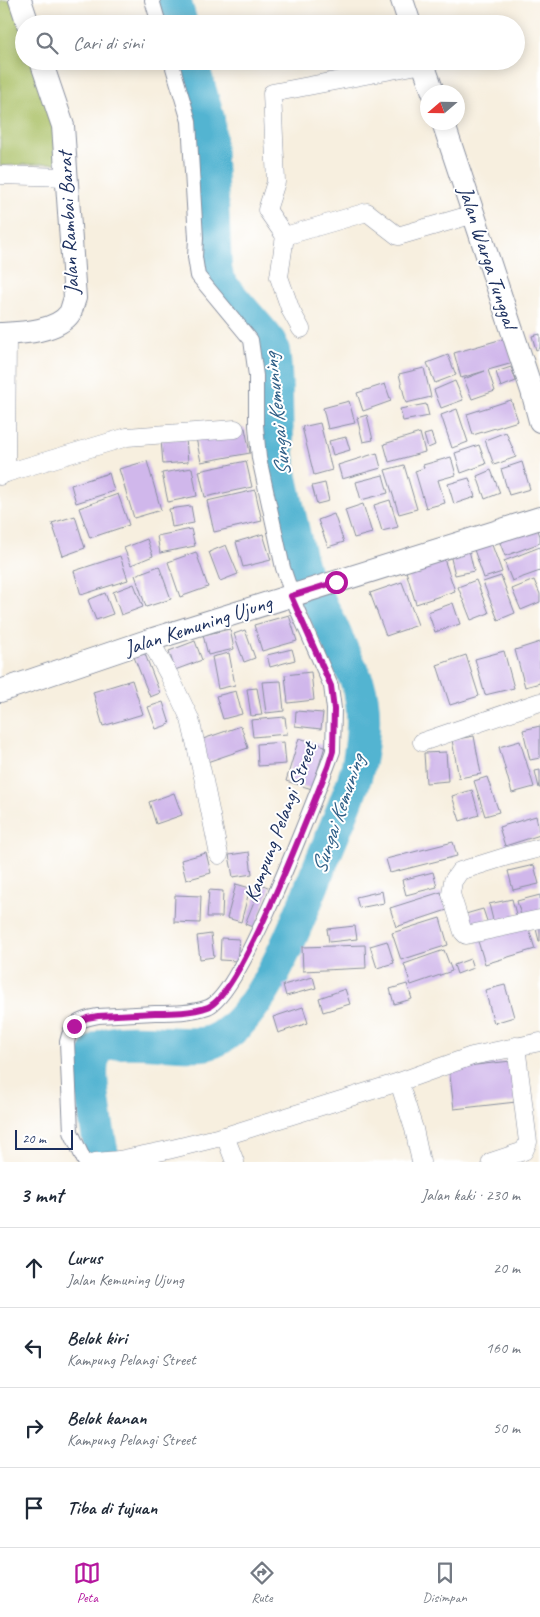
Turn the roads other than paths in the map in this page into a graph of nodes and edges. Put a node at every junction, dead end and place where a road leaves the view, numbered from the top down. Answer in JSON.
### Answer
{"nodes":[{"id":1,"x":20,"y":0,"type":"edge"},
{"id":2,"x":152,"y":0,"type":"edge"},
{"id":3,"x":402,"y":0,"type":"edge"},
{"id":4,"x":25,"y":15,"type":"edge"},
{"id":5,"x":156,"y":15,"type":"edge"},
{"id":6,"x":407,"y":15,"type":"edge"},
{"id":7,"x":44,"y":70,"type":"edge"},
{"id":8,"x":174,"y":70,"type":"edge"},
{"id":9,"x":388,"y":70,"type":"edge"},
{"id":10,"x":425,"y":70,"type":"edge"},
{"id":11,"x":431,"y":85,"type":"edge"},
{"id":12,"x":446,"y":130,"type":"edge"},
{"id":13,"x":0,"y":176,"type":"edge"},
{"id":14,"x":67,"y":178,"type":"junction"},
{"id":15,"x":474,"y":214,"type":"junction"},
{"id":16,"x":285,"y":236,"type":"junction"},
{"id":17,"x":301,"y":329,"type":"dead end"},
{"id":18,"x":4,"y":333,"type":"edge"},
{"id":19,"x":536,"y":390,"type":"edge"},
{"id":20,"x":540,"y":422,"type":"edge"},
{"id":21,"x":235,"y":430,"type":"dead end"},
{"id":22,"x":3,"y":474,"type":"edge"},
{"id":23,"x":540,"y":518,"type":"edge"},
{"id":24,"x":291,"y":596,"type":"junction"},
{"id":25,"x":150,"y":640,"type":"junction"},
{"id":26,"x":0,"y":691,"type":"edge"},
{"id":27,"x":540,"y":702,"type":"edge"},
{"id":28,"x":422,"y":742,"type":"dead end"},
{"id":29,"x":540,"y":848,"type":"edge"},
{"id":30,"x":219,"y":855,"type":"dead end"},
{"id":31,"x":540,"y":919,"type":"edge"},
{"id":32,"x":540,"y":1042,"type":"edge"},
{"id":33,"x":516,"y":1046,"type":"junction"},
{"id":34,"x":399,"y":1082,"type":"junction"},
{"id":35,"x":225,"y":1136,"type":"junction"},
{"id":36,"x":111,"y":1161,"type":"edge"},
{"id":37,"x":85,"y":1162,"type":"edge"},
{"id":38,"x":235,"y":1162,"type":"edge"},
{"id":39,"x":421,"y":1162,"type":"edge"},
{"id":40,"x":491,"y":1162,"type":"edge"}],
"edges":[{"from":1,"to":4,"type":"street"},
{"from":2,"to":5,"type":"street"},
{"from":3,"to":6,"type":"street"},
{"from":7,"to":14,"type":"street","name":"Jalan Rambai Barat"},
{"from":8,"to":24,"type":"street","name":"Kampung Pelangi Street"},
{"from":9,"to":16,"type":"street"},
{"from":10,"to":11,"type":"street"},
{"from":12,"to":15,"type":"street","name":"Jalan Warga Tunggal"},
{"from":13,"to":14,"type":"street"},
{"from":14,"to":18,"type":"street","name":"Jalan Rambai Barat"},
{"from":15,"to":16,"type":"street"},
{"from":15,"to":19,"type":"street","name":"Jalan Warga Tunggal"},
{"from":16,"to":17,"type":"street"},
{"from":18,"to":22,"type":"street"},
{"from":19,"to":20,"type":"street","name":"Jalan Warga Tunggal"},
{"from":21,"to":22,"type":"street"},
{"from":23,"to":24,"type":"street","name":"Jalan Kemuning Ujung"},
{"from":24,"to":25,"type":"street","name":"Jalan Kemuning Ujung"},
{"from":24,"to":37,"type":"street","name":"Kampung Pelangi Street"},
{"from":25,"to":26,"type":"street","name":"Jalan Kemuning Ujung"},
{"from":25,"to":30,"type":"street"},
{"from":27,"to":28,"type":"street"},
{"from":29,"to":31,"type":"street"},
{"from":32,"to":33,"type":"street"},
{"from":33,"to":34,"type":"street"},
{"from":33,"to":40,"type":"street"},
{"from":34,"to":35,"type":"street"},
{"from":34,"to":39,"type":"street"},
{"from":35,"to":36,"type":"street"},
{"from":35,"to":38,"type":"street"}]}
